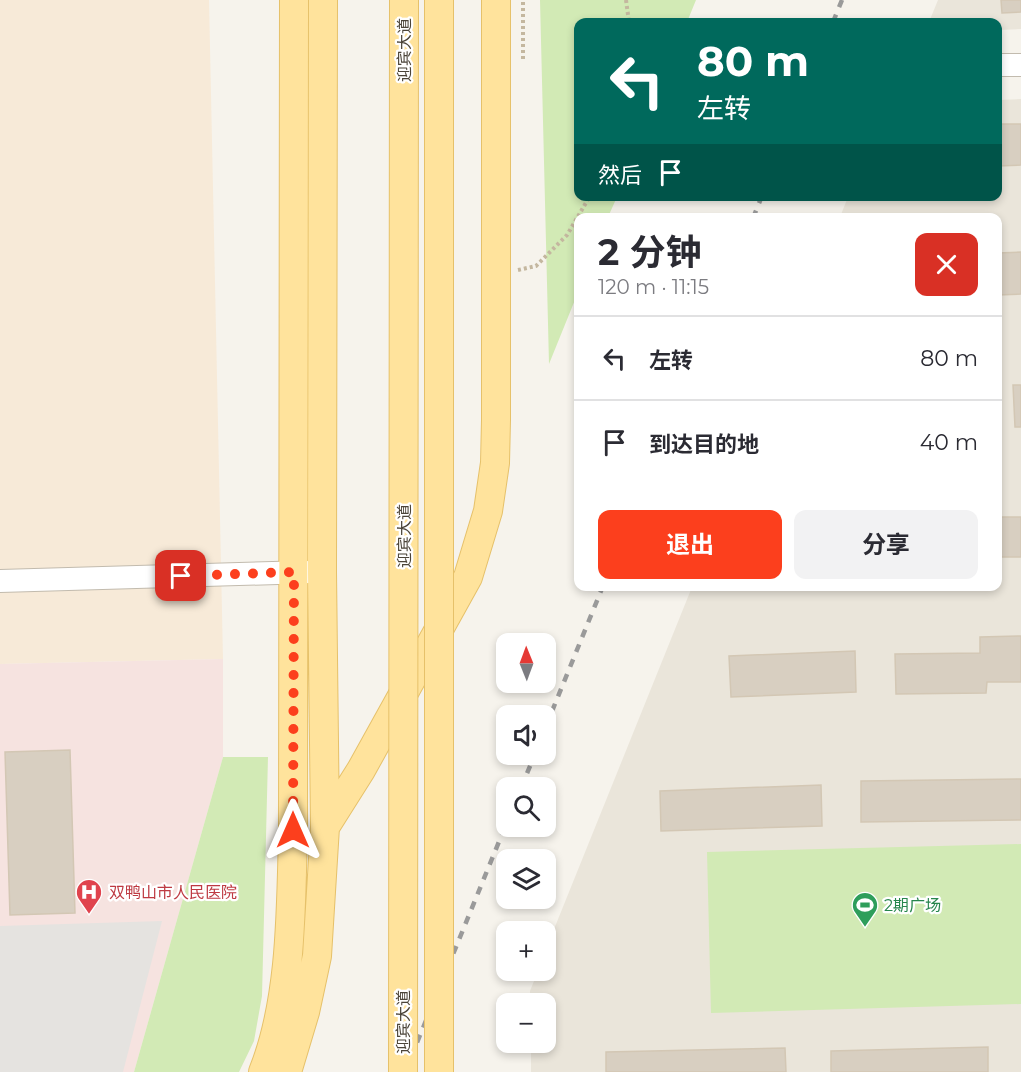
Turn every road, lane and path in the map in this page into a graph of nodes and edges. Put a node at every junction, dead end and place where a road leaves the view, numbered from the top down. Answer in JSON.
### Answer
{"nodes":[{"id":1,"x":294,"y":0,"type":"edge"},
{"id":2,"x":323,"y":0,"type":"edge"},
{"id":3,"x":404,"y":0,"type":"edge"},
{"id":4,"x":439,"y":0,"type":"edge"},
{"id":5,"x":496,"y":0,"type":"edge"},
{"id":6,"x":626,"y":0,"type":"edge"},
{"id":7,"x":628,"y":18,"type":"edge"},
{"id":8,"x":1002,"y":65,"type":"edge"},
{"id":9,"x":1021,"y":65,"type":"edge"},
{"id":10,"x":574,"y":224,"type":"edge"},
{"id":11,"x":496,"y":274,"type":"junction"},
{"id":12,"x":294,"y":572,"type":"junction"},
{"id":13,"x":322,"y":572,"type":"junction"},
{"id":14,"x":0,"y":581,"type":"edge"},
{"id":15,"x":325,"y":827,"type":"junction"},
{"id":16,"x":264,"y":1072,"type":"edge"},
{"id":17,"x":287,"y":1072,"type":"edge"},
{"id":18,"x":403,"y":1072,"type":"edge"},
{"id":19,"x":439,"y":1072,"type":"edge"}],
"edges":[{"from":1,"to":12,"type":"main road"},
{"from":2,"to":13,"type":"main road"},
{"from":3,"to":18,"type":"main road","name":"迎宾大道","bridge":true},
{"from":4,"to":19,"type":"main road","bridge":true},
{"from":5,"to":11,"type":"main road"},
{"from":6,"to":7,"type":"path"},
{"from":8,"to":9,"type":"street"},
{"from":10,"to":11,"type":"path"},
{"from":11,"to":15,"type":"main road"},
{"from":12,"to":13,"type":"street"},
{"from":12,"to":14,"type":"street"},
{"from":12,"to":16,"type":"main road"},
{"from":13,"to":15,"type":"main road"},
{"from":15,"to":17,"type":"main road"}]}
